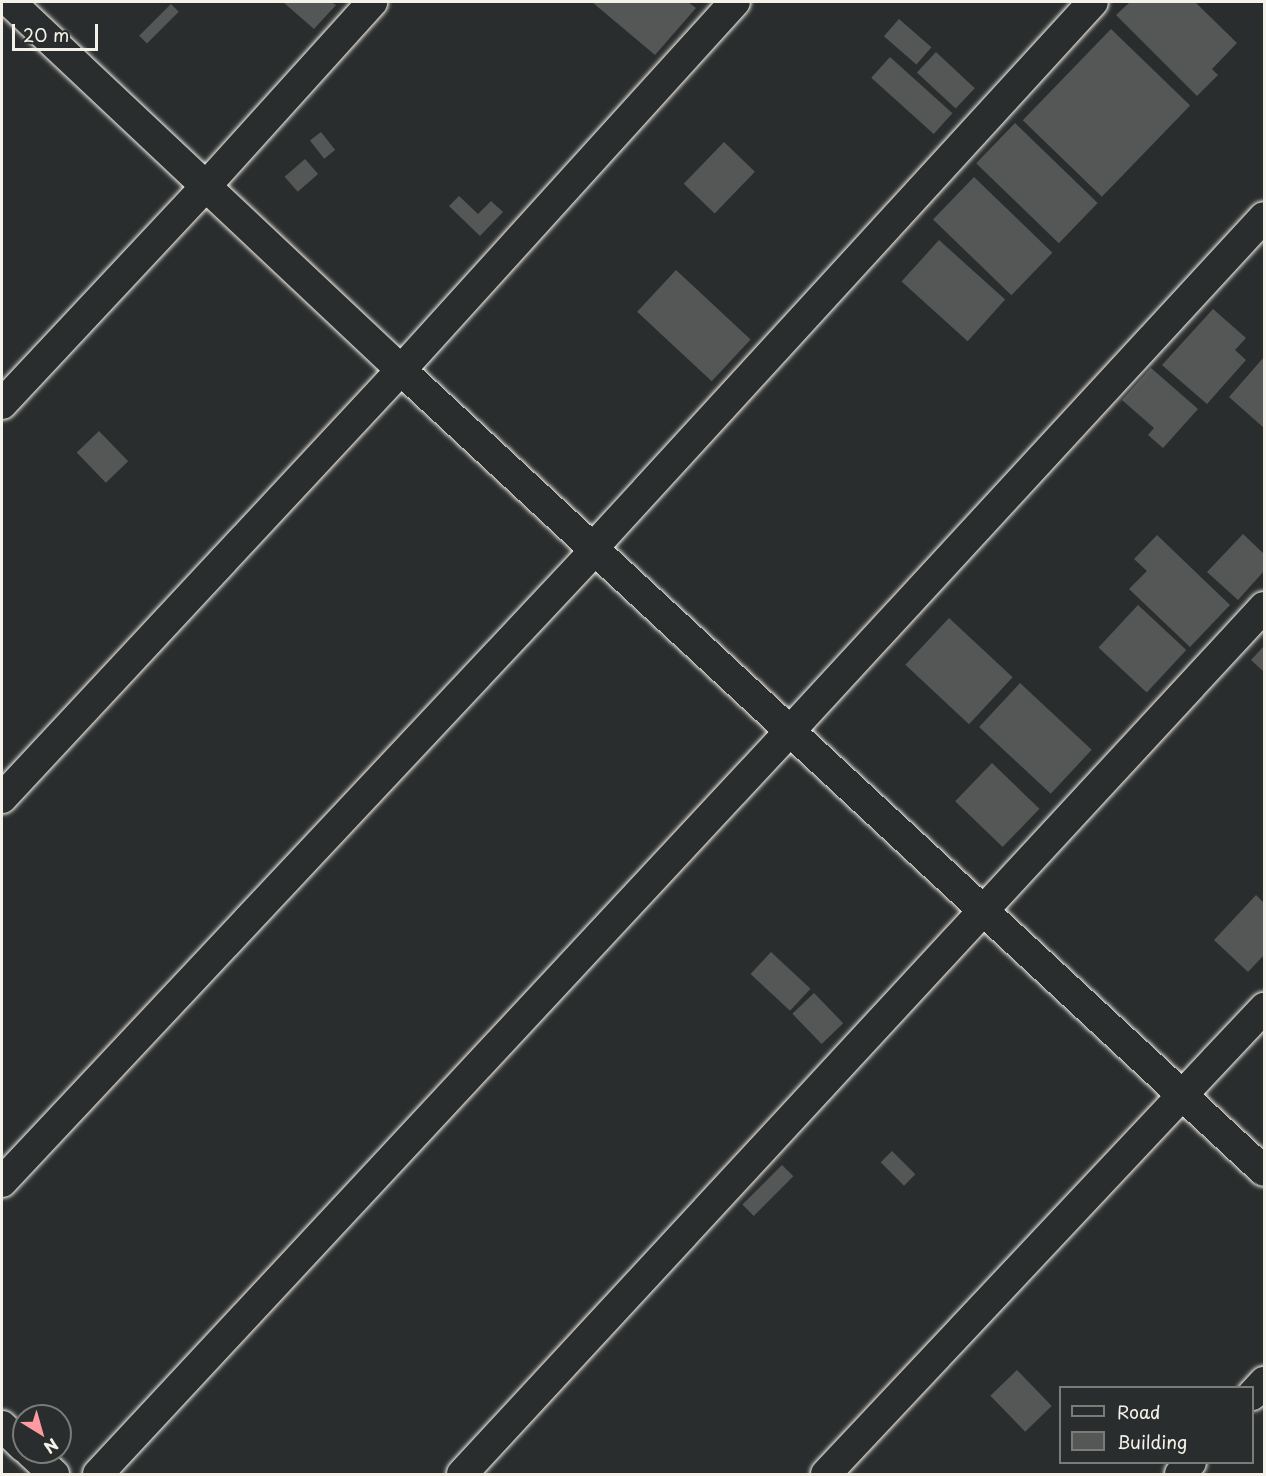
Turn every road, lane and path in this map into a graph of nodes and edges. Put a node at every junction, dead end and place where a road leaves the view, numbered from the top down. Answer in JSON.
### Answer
{"nodes":[{"id":1,"x":9,"y":2,"type":"edge"},
{"id":2,"x":372,"y":2,"type":"edge"},
{"id":3,"x":735,"y":2,"type":"edge"},
{"id":4,"x":1093,"y":2,"type":"edge"},
{"id":5,"x":2,"y":8,"type":"edge"},
{"id":6,"x":206,"y":186,"type":"junction"},
{"id":7,"x":1264,"y":217,"type":"edge"},
{"id":8,"x":401,"y":370,"type":"junction"},
{"id":9,"x":2,"y":404,"type":"edge"},
{"id":10,"x":595,"y":550,"type":"junction"},
{"id":11,"x":1264,"y":607,"type":"edge"},
{"id":12,"x":790,"y":731,"type":"junction"},
{"id":13,"x":2,"y":798,"type":"edge"},
{"id":14,"x":984,"y":911,"type":"junction"},
{"id":15,"x":1264,"y":1008,"type":"edge"},
{"id":16,"x":1183,"y":1096,"type":"junction"},
{"id":17,"x":1264,"y":1171,"type":"edge"},
{"id":18,"x":2,"y":1182,"type":"edge"},
{"id":19,"x":98,"y":1474,"type":"edge"},
{"id":20,"x":462,"y":1474,"type":"edge"},
{"id":21,"x":826,"y":1474,"type":"edge"}],
"edges":[{"from":1,"to":5,"type":"street"},
{"from":1,"to":6,"type":"street"},
{"from":2,"to":6,"type":"street"},
{"from":3,"to":8,"type":"street"},
{"from":4,"to":10,"type":"street"},
{"from":6,"to":8,"type":"street"},
{"from":6,"to":9,"type":"street"},
{"from":7,"to":12,"type":"street"},
{"from":8,"to":10,"type":"street"},
{"from":8,"to":13,"type":"street"},
{"from":10,"to":12,"type":"street"},
{"from":10,"to":18,"type":"street"},
{"from":11,"to":14,"type":"street"},
{"from":12,"to":14,"type":"street"},
{"from":12,"to":19,"type":"street"},
{"from":14,"to":16,"type":"street"},
{"from":14,"to":20,"type":"street"},
{"from":15,"to":16,"type":"street"},
{"from":16,"to":17,"type":"street"},
{"from":16,"to":21,"type":"street"}]}
